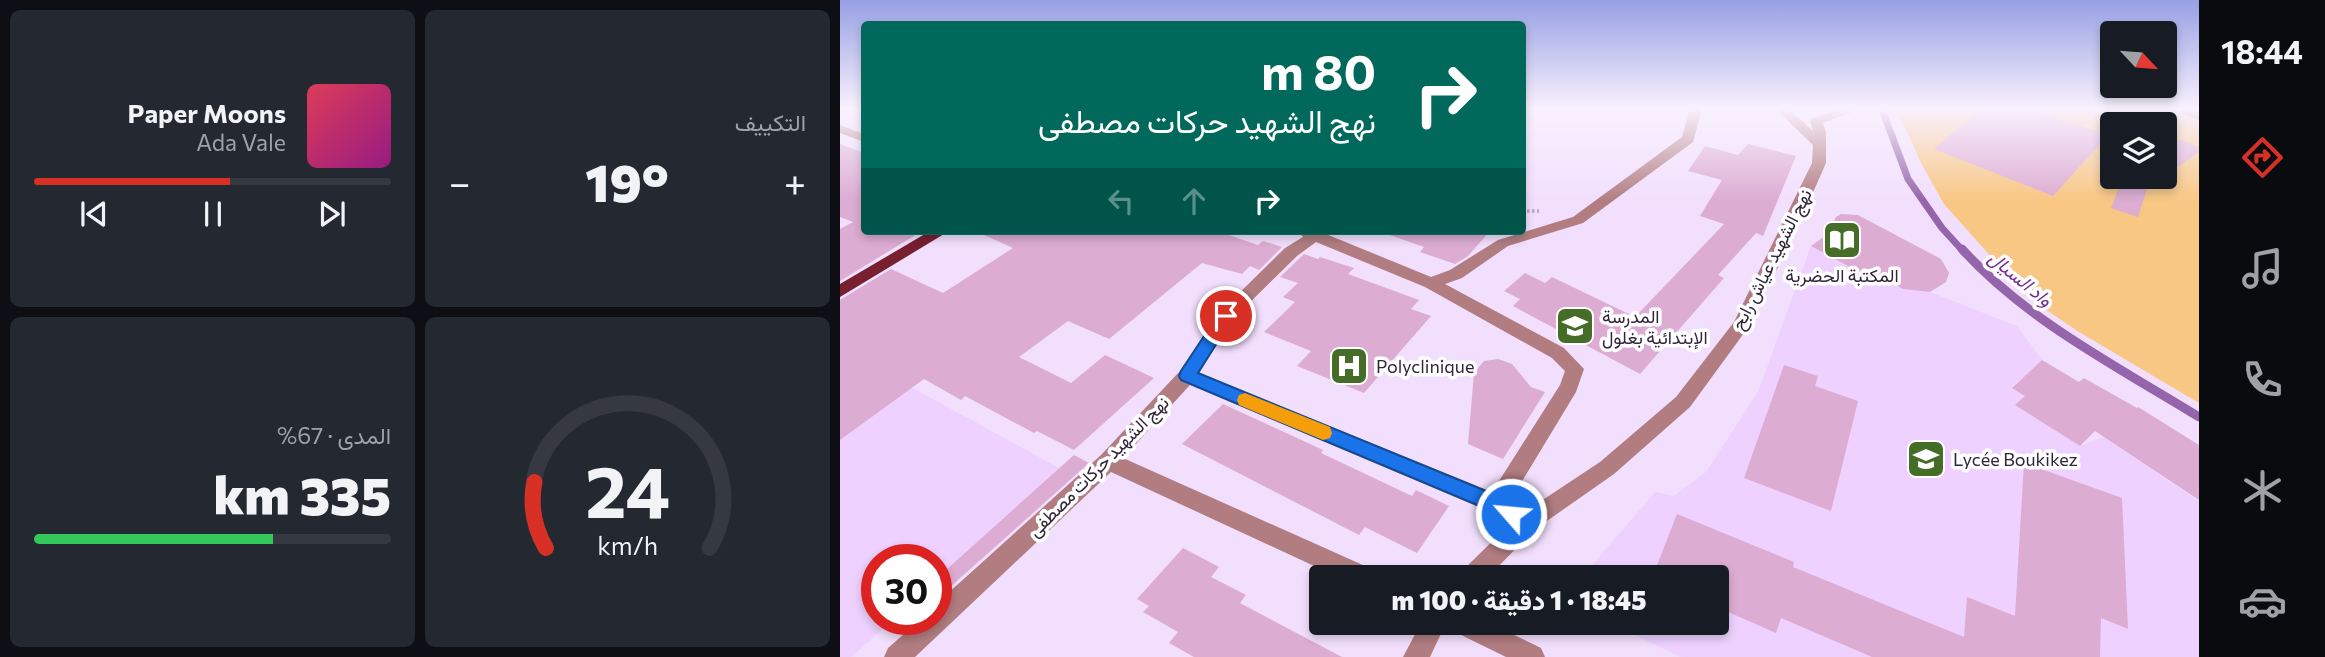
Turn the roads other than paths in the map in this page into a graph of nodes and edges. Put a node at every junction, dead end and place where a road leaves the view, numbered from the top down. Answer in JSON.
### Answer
{"nodes":[{"id":1,"x":1687,"y":140,"type":"edge"},
{"id":2,"x":1815,"y":140,"type":"edge"},
{"id":3,"x":1819,"y":140,"type":"edge"},
{"id":4,"x":1819,"y":143,"type":"junction"},
{"id":5,"x":934,"y":235,"type":"edge"},
{"id":6,"x":1308,"y":235,"type":"edge"},
{"id":7,"x":1315,"y":235,"type":"edge"},
{"id":8,"x":1431,"y":283,"type":"junction"},
{"id":9,"x":840,"y":291,"type":"edge"},
{"id":10,"x":1187,"y":376,"type":"junction"},
{"id":11,"x":1108,"y":461,"type":"junction"},
{"id":12,"x":1496,"y":504,"type":"junction"},
{"id":13,"x":1526,"y":523,"type":"junction"},
{"id":14,"x":1337,"y":565,"type":"edge"},
{"id":15,"x":1484,"y":565,"type":"edge"},
{"id":16,"x":1428,"y":635,"type":"edge"},
{"id":17,"x":1488,"y":635,"type":"edge"},
{"id":18,"x":897,"y":657,"type":"edge"},
{"id":19,"x":1416,"y":657,"type":"edge"},
{"id":20,"x":1532,"y":657,"type":"edge"}],
"edges":[{"from":1,"to":8,"type":"street"},
{"from":2,"to":4,"type":"street"},
{"from":3,"to":4,"type":"street","name":"نهج الشهيد عياش رابح"},
{"from":4,"to":13,"type":"street","name":"نهج الشهيد عياش رابح"},
{"from":5,"to":9,"type":"main road"},
{"from":6,"to":10,"type":"street","name":"نهج الشهيد حركات مصطفى"},
{"from":7,"to":8,"type":"street"},
{"from":8,"to":12,"type":"street"},
{"from":10,"to":11,"type":"street","name":"نهج الشهيد حركات مصطفى"},
{"from":10,"to":12,"type":"street"},
{"from":11,"to":14,"type":"street"},
{"from":11,"to":18,"type":"street","name":"نهج الشهيد حركات مصطفى"},
{"from":12,"to":13,"type":"street"},
{"from":13,"to":15,"type":"street","name":"نهج الشهيد عياش رابح"},
{"from":16,"to":19,"type":"street"},
{"from":17,"to":20,"type":"street"}]}
